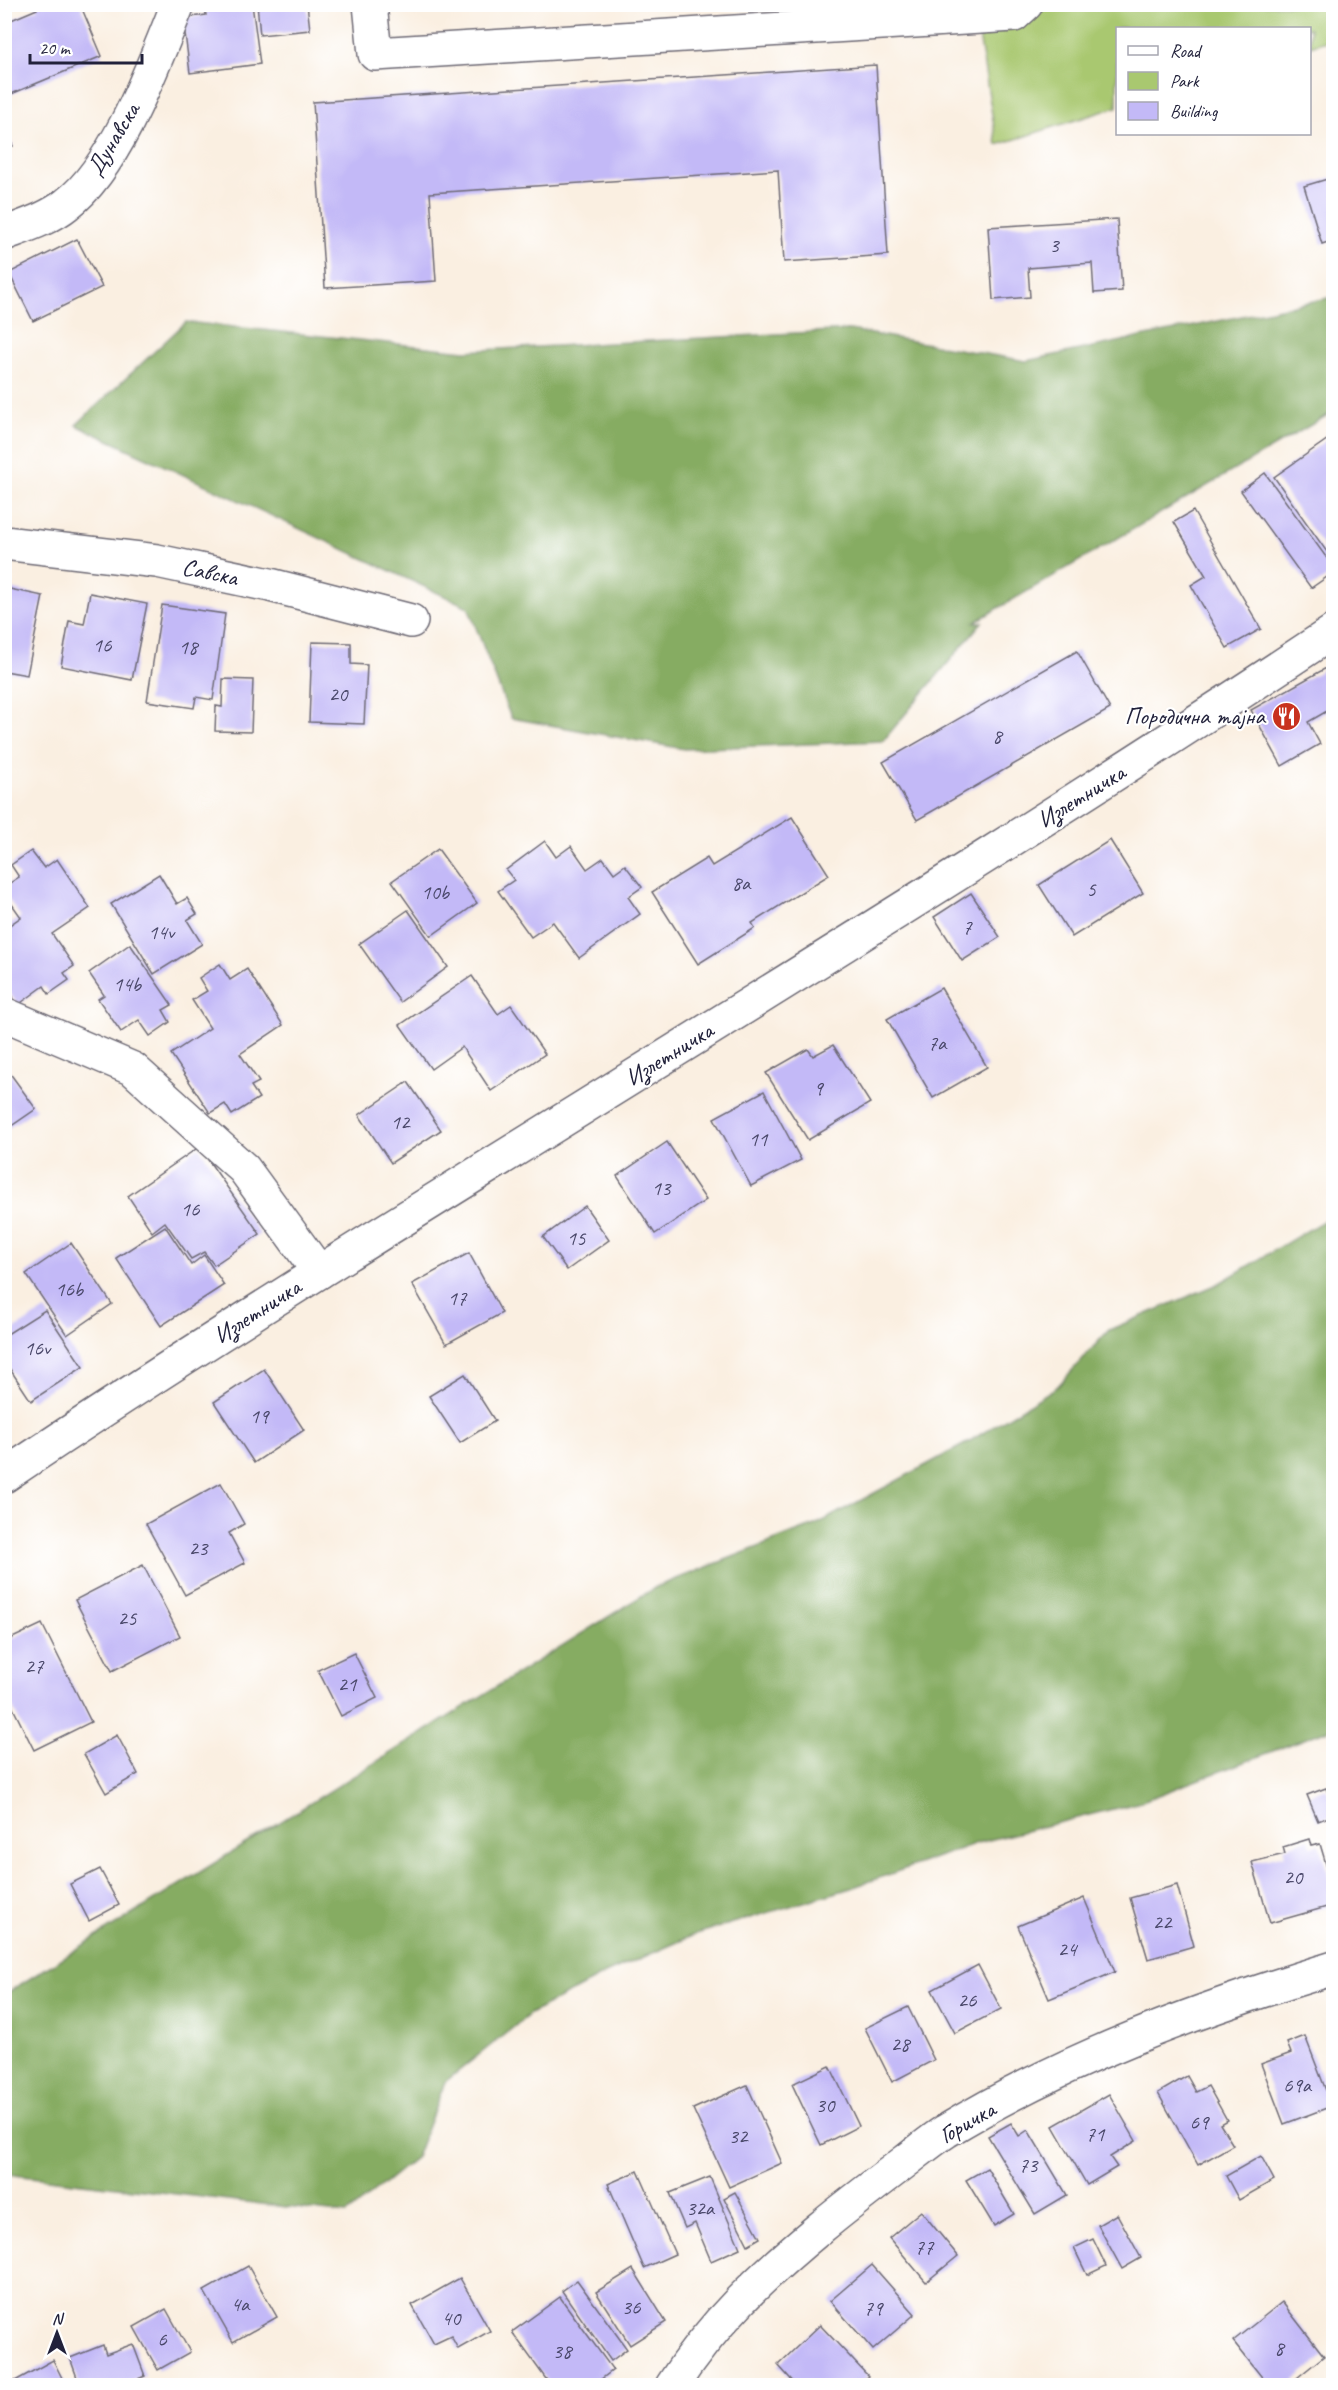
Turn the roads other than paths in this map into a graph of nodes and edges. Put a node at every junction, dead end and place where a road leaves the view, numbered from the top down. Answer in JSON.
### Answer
{"nodes":[{"id":1,"x":178,"y":4,"type":"edge"},
{"id":2,"x":370,"y":4,"type":"edge"},
{"id":3,"x":1026,"y":4,"type":"edge"},
{"id":4,"x":4,"y":234,"type":"edge"},
{"id":5,"x":4,"y":543,"type":"edge"},
{"id":6,"x":411,"y":621,"type":"dead end"},
{"id":7,"x":1334,"y":631,"type":"edge"},
{"id":8,"x":4,"y":1014,"type":"edge"},
{"id":9,"x":319,"y":1272,"type":"junction"},
{"id":10,"x":4,"y":1476,"type":"edge"},
{"id":11,"x":1334,"y":1968,"type":"edge"},
{"id":12,"x":672,"y":2385,"type":"edge"}],
"edges":[{"from":1,"to":4,"type":"street","name":"Дунавска"},
{"from":2,"to":3,"type":"street"},
{"from":5,"to":6,"type":"street","name":"Савска"},
{"from":7,"to":9,"type":"street","name":"Излетничка"},
{"from":8,"to":9,"type":"street"},
{"from":9,"to":10,"type":"street","name":"Излетничка"},
{"from":11,"to":12,"type":"street","name":"Горичка"}]}
